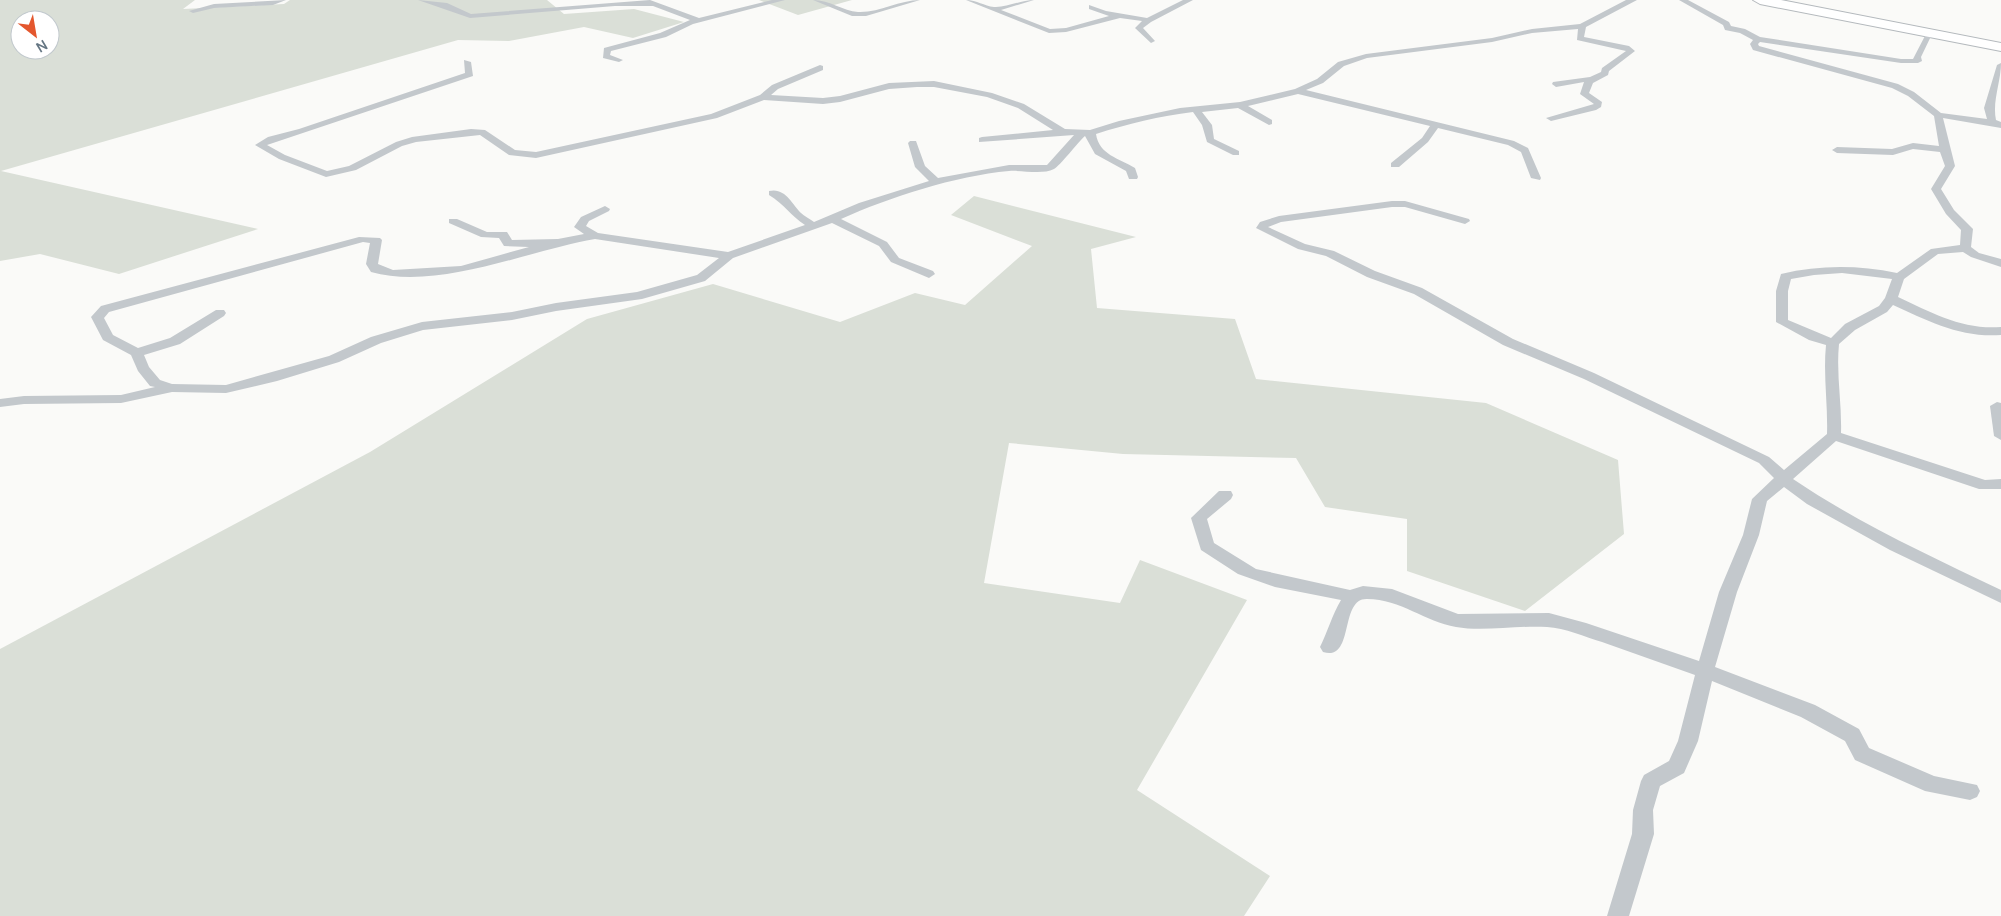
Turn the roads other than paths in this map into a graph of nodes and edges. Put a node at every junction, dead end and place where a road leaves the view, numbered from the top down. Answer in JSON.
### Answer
{"nodes":[{"id":1,"x":282,"y":0,"type":"edge"},
{"id":2,"x":422,"y":0,"type":"edge"},
{"id":3,"x":641,"y":0,"type":"edge"},
{"id":4,"x":781,"y":0,"type":"edge"},
{"id":5,"x":817,"y":0,"type":"edge"},
{"id":6,"x":916,"y":0,"type":"edge"},
{"id":7,"x":970,"y":0,"type":"edge"},
{"id":8,"x":1030,"y":0,"type":"edge"},
{"id":9,"x":1170,"y":0,"type":"edge"},
{"id":10,"x":1633,"y":0,"type":"edge"},
{"id":11,"x":1683,"y":0,"type":"edge"},
{"id":12,"x":1760,"y":0,"type":"edge"},
{"id":13,"x":1187,"y":1,"type":"edge"},
{"id":14,"x":653,"y":4,"type":"junction"},
{"id":15,"x":1092,"y":7,"type":"dead end"},
{"id":16,"x":994,"y":9,"type":"junction"},
{"id":17,"x":193,"y":11,"type":"dead end"},
{"id":18,"x":1118,"y":16,"type":"junction"},
{"id":19,"x":698,"y":20,"type":"junction"},
{"id":20,"x":1148,"y":20,"type":"junction"},
{"id":21,"x":1582,"y":26,"type":"junction"},
{"id":22,"x":1930,"y":34,"type":"junction"},
{"id":23,"x":1758,"y":39,"type":"junction"},
{"id":24,"x":1150,"y":41,"type":"dead end"},
{"id":25,"x":2001,"y":47,"type":"edge"},
{"id":26,"x":619,"y":60,"type":"dead end"},
{"id":27,"x":467,"y":62,"type":"dead end"},
{"id":28,"x":2001,"y":65,"type":"edge"},
{"id":29,"x":820,"y":68,"type":"dead end"},
{"id":30,"x":1999,"y":76,"type":"edge"},
{"id":31,"x":1590,"y":79,"type":"junction"},
{"id":32,"x":1556,"y":84,"type":"dead end"},
{"id":33,"x":1298,"y":91,"type":"junction"},
{"id":34,"x":764,"y":97,"type":"junction"},
{"id":35,"x":1240,"y":104,"type":"junction"},
{"id":36,"x":1195,"y":109,"type":"junction"},
{"id":37,"x":1938,"y":115,"type":"junction"},
{"id":38,"x":1551,"y":118,"type":"dead end"},
{"id":39,"x":1269,"y":122,"type":"dead end"},
{"id":40,"x":1436,"y":124,"type":"junction"},
{"id":41,"x":1996,"y":124,"type":"edge"},
{"id":42,"x":1063,"y":132,"type":"junction"},
{"id":43,"x":1086,"y":133,"type":"junction"},
{"id":44,"x":982,"y":140,"type":"dead end"},
{"id":45,"x":912,"y":143,"type":"dead end"},
{"id":46,"x":1943,"y":149,"type":"junction"},
{"id":47,"x":1837,"y":150,"type":"dead end"},
{"id":48,"x":1236,"y":153,"type":"dead end"},
{"id":49,"x":1394,"y":165,"type":"dead end"},
{"id":50,"x":1133,"y":177,"type":"dead end"},
{"id":51,"x":1536,"y":178,"type":"dead end"},
{"id":52,"x":936,"y":182,"type":"junction"},
{"id":53,"x":773,"y":193,"type":"dead end"},
{"id":54,"x":605,"y":210,"type":"dead end"},
{"id":55,"x":832,"y":219,"type":"junction"},
{"id":56,"x":453,"y":221,"type":"dead end"},
{"id":57,"x":1464,"y":221,"type":"dead end"},
{"id":58,"x":812,"y":225,"type":"junction"},
{"id":59,"x":595,"y":236,"type":"junction"},
{"id":60,"x":558,"y":242,"type":"junction"},
{"id":61,"x":1965,"y":248,"type":"junction"},
{"id":62,"x":729,"y":256,"type":"junction"},
{"id":63,"x":2001,"y":263,"type":"edge"},
{"id":64,"x":929,"y":274,"type":"dead end"},
{"id":65,"x":1899,"y":277,"type":"junction"},
{"id":66,"x":1891,"y":299,"type":"junction"},
{"id":67,"x":220,"y":313,"type":"dead end"},
{"id":68,"x":2001,"y":331,"type":"edge"},
{"id":69,"x":1833,"y":343,"type":"junction"},
{"id":70,"x":137,"y":353,"type":"junction"},
{"id":71,"x":172,"y":388,"type":"junction"},
{"id":72,"x":0,"y":404,"type":"edge"},
{"id":73,"x":1997,"y":406,"type":"dead end"},
{"id":74,"x":1834,"y":435,"type":"junction"},
{"id":75,"x":2001,"y":436,"type":"edge"},
{"id":76,"x":1783,"y":479,"type":"junction"},
{"id":77,"x":2001,"y":484,"type":"edge"},
{"id":78,"x":1225,"y":495,"type":"dead end"},
{"id":79,"x":1351,"y":597,"type":"junction"},
{"id":80,"x":2001,"y":597,"type":"edge"},
{"id":81,"x":1328,"y":647,"type":"dead end"},
{"id":82,"x":1705,"y":670,"type":"junction"},
{"id":83,"x":1970,"y":791,"type":"dead end"},
{"id":84,"x":1618,"y":916,"type":"edge"}],
"edges":[{"from":1,"to":17,"type":"street"},
{"from":2,"to":14,"type":"street"},
{"from":3,"to":14,"type":"street"},
{"from":4,"to":19,"type":"street"},
{"from":5,"to":6,"type":"street"},
{"from":7,"to":16,"type":"street"},
{"from":8,"to":16,"type":"street"},
{"from":9,"to":13,"type":"street"},
{"from":10,"to":21,"type":"street"},
{"from":11,"to":23,"type":"street"},
{"from":12,"to":22,"type":"highway"},
{"from":13,"to":20,"type":"street"},
{"from":14,"to":19,"type":"street"},
{"from":15,"to":18,"type":"street"},
{"from":16,"to":18,"type":"street"},
{"from":18,"to":20,"type":"street"},
{"from":19,"to":26,"type":"street"},
{"from":20,"to":24,"type":"street"},
{"from":21,"to":31,"type":"street"},
{"from":21,"to":33,"type":"street"},
{"from":22,"to":23,"type":"street"},
{"from":22,"to":25,"type":"highway"},
{"from":23,"to":37,"type":"street"},
{"from":27,"to":34,"type":"street"},
{"from":28,"to":30,"type":"street"},
{"from":29,"to":34,"type":"street"},
{"from":30,"to":41,"type":"street"},
{"from":31,"to":32,"type":"street"},
{"from":31,"to":38,"type":"street"},
{"from":33,"to":35,"type":"street"},
{"from":33,"to":40,"type":"street"},
{"from":34,"to":42,"type":"street"},
{"from":35,"to":36,"type":"street"},
{"from":35,"to":39,"type":"street"},
{"from":36,"to":43,"type":"street"},
{"from":36,"to":48,"type":"street"},
{"from":37,"to":41,"type":"street"},
{"from":37,"to":46,"type":"street"},
{"from":40,"to":49,"type":"street"},
{"from":40,"to":51,"type":"street"},
{"from":42,"to":43,"type":"street"},
{"from":42,"to":44,"type":"street"},
{"from":43,"to":50,"type":"street"},
{"from":43,"to":52,"type":"street"},
{"from":45,"to":52,"type":"street"},
{"from":46,"to":47,"type":"street"},
{"from":46,"to":61,"type":"street"},
{"from":52,"to":55,"type":"street"},
{"from":53,"to":58,"type":"street"},
{"from":54,"to":59,"type":"street"},
{"from":55,"to":58,"type":"street"},
{"from":55,"to":64,"type":"street"},
{"from":56,"to":60,"type":"street"},
{"from":57,"to":76,"type":"street"},
{"from":58,"to":62,"type":"street"},
{"from":59,"to":60,"type":"street"},
{"from":59,"to":62,"type":"street"},
{"from":60,"to":70,"type":"street"},
{"from":61,"to":63,"type":"street"},
{"from":61,"to":65,"type":"street"},
{"from":62,"to":71,"type":"street"},
{"from":65,"to":66,"type":"street"},
{"from":65,"to":69,"type":"street"},
{"from":66,"to":68,"type":"street"},
{"from":66,"to":69,"type":"street"},
{"from":67,"to":70,"type":"street"},
{"from":69,"to":74,"type":"street"},
{"from":70,"to":71,"type":"street"},
{"from":71,"to":72,"type":"street"},
{"from":73,"to":75,"type":"street"},
{"from":74,"to":76,"type":"street"},
{"from":74,"to":77,"type":"street"},
{"from":76,"to":80,"type":"street"},
{"from":76,"to":82,"type":"street"},
{"from":78,"to":79,"type":"street"},
{"from":79,"to":81,"type":"street"},
{"from":79,"to":82,"type":"street"},
{"from":82,"to":83,"type":"street"},
{"from":82,"to":84,"type":"street"}]}
